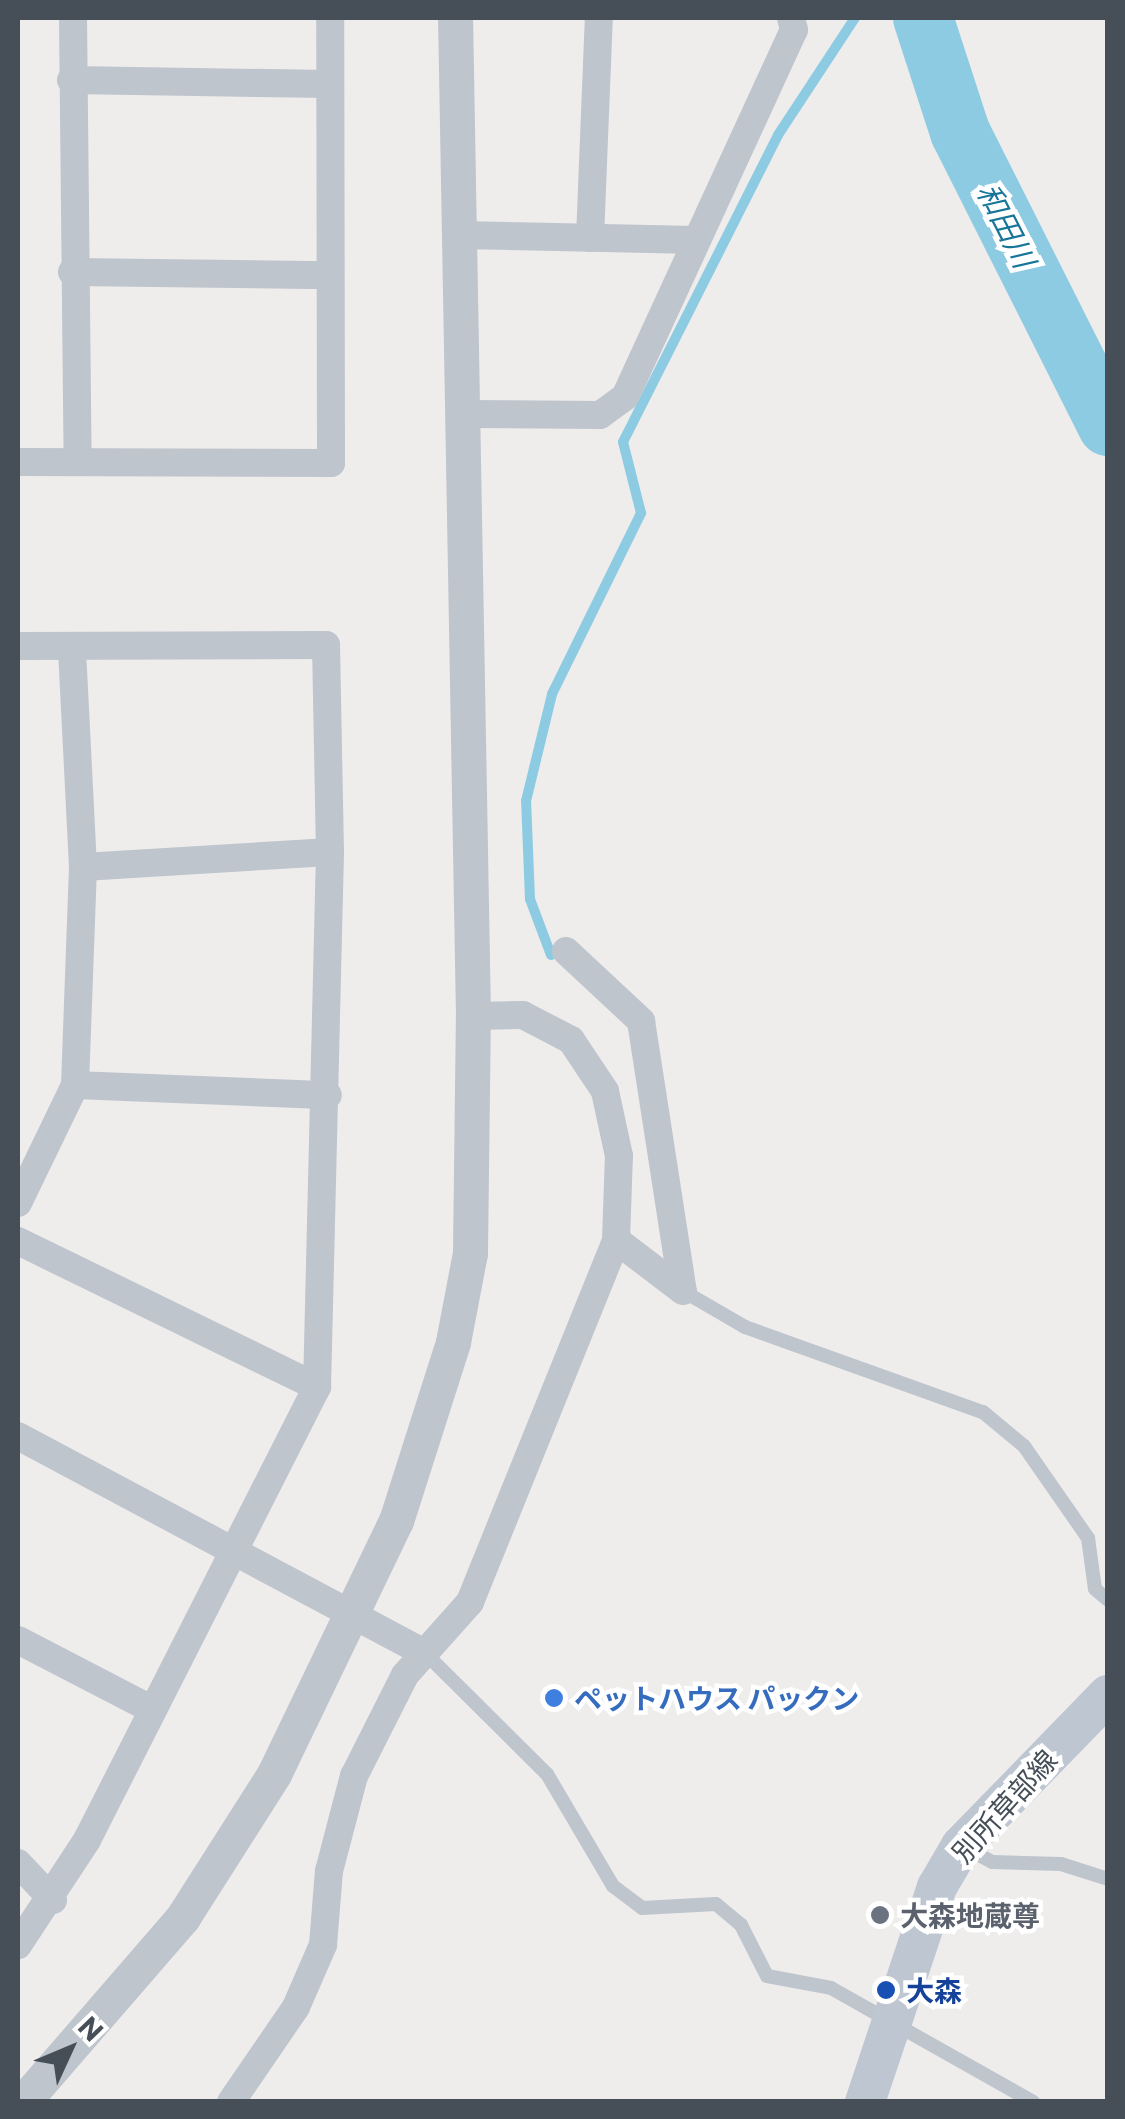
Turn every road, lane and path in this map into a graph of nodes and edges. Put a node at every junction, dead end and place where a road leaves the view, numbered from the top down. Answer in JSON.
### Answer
{"nodes":[{"id":1,"x":73,"y":18,"type":"edge"},
{"id":2,"x":330,"y":18,"type":"edge"},
{"id":3,"x":455,"y":18,"type":"edge"},
{"id":4,"x":599,"y":18,"type":"edge"},
{"id":5,"x":791,"y":18,"type":"edge"},
{"id":6,"x":72,"y":80,"type":"junction"},
{"id":7,"x":330,"y":84,"type":"junction"},
{"id":8,"x":459,"y":235,"type":"junction"},
{"id":9,"x":590,"y":238,"type":"junction"},
{"id":10,"x":697,"y":240,"type":"junction"},
{"id":11,"x":72,"y":272,"type":"junction"},
{"id":12,"x":330,"y":276,"type":"junction"},
{"id":13,"x":462,"y":414,"type":"junction"},
{"id":14,"x":18,"y":462,"type":"edge"},
{"id":15,"x":78,"y":462,"type":"junction"},
{"id":16,"x":18,"y":646,"type":"edge"},
{"id":17,"x":72,"y":648,"type":"junction"},
{"id":18,"x":330,"y":852,"type":"junction"},
{"id":19,"x":82,"y":867,"type":"junction"},
{"id":20,"x":566,"y":951,"type":"dead end"},
{"id":21,"x":474,"y":1016,"type":"junction"},
{"id":22,"x":75,"y":1084,"type":"junction"},
{"id":23,"x":328,"y":1096,"type":"junction"},
{"id":24,"x":18,"y":1203,"type":"edge"},
{"id":25,"x":18,"y":1240,"type":"edge"},
{"id":26,"x":616,"y":1240,"type":"junction"},
{"id":27,"x":683,"y":1291,"type":"junction"},
{"id":28,"x":317,"y":1388,"type":"junction"},
{"id":29,"x":18,"y":1436,"type":"edge"},
{"id":30,"x":241,"y":1548,"type":"junction"},
{"id":31,"x":1108,"y":1600,"type":"edge"},
{"id":32,"x":354,"y":1610,"type":"junction"},
{"id":33,"x":18,"y":1640,"type":"edge"},
{"id":34,"x":425,"y":1653,"type":"junction"},
{"id":35,"x":1108,"y":1695,"type":"edge"},
{"id":36,"x":148,"y":1708,"type":"junction"},
{"id":37,"x":961,"y":1846,"type":"junction"},
{"id":38,"x":18,"y":1864,"type":"edge"},
{"id":39,"x":1108,"y":1879,"type":"edge"},
{"id":40,"x":52,"y":1900,"type":"junction"},
{"id":41,"x":18,"y":1945,"type":"edge"},
{"id":42,"x":890,"y":2027,"type":"junction"},
{"id":43,"x":22,"y":2102,"type":"edge"},
{"id":44,"x":231,"y":2102,"type":"edge"},
{"id":45,"x":865,"y":2102,"type":"edge"},
{"id":46,"x":1033,"y":2102,"type":"edge"}],
"edges":[{"from":1,"to":6,"type":"street"},
{"from":2,"to":7,"type":"street"},
{"from":3,"to":8,"type":"street"},
{"from":4,"to":9,"type":"street"},
{"from":5,"to":10,"type":"street"},
{"from":6,"to":7,"type":"street"},
{"from":6,"to":11,"type":"street"},
{"from":7,"to":12,"type":"street"},
{"from":8,"to":9,"type":"street"},
{"from":8,"to":13,"type":"street"},
{"from":9,"to":10,"type":"street"},
{"from":10,"to":13,"type":"street"},
{"from":11,"to":12,"type":"street"},
{"from":11,"to":15,"type":"street"},
{"from":12,"to":15,"type":"street"},
{"from":13,"to":21,"type":"street"},
{"from":14,"to":15,"type":"street"},
{"from":16,"to":17,"type":"street"},
{"from":17,"to":18,"type":"street"},
{"from":17,"to":19,"type":"street"},
{"from":18,"to":19,"type":"street"},
{"from":18,"to":23,"type":"street"},
{"from":19,"to":22,"type":"street"},
{"from":20,"to":27,"type":"street"},
{"from":21,"to":26,"type":"street"},
{"from":21,"to":32,"type":"street"},
{"from":22,"to":23,"type":"street"},
{"from":22,"to":24,"type":"street"},
{"from":23,"to":28,"type":"street"},
{"from":25,"to":28,"type":"street"},
{"from":26,"to":27,"type":"street"},
{"from":26,"to":34,"type":"street"},
{"from":27,"to":31,"type":"lane"},
{"from":28,"to":30,"type":"street"},
{"from":29,"to":30,"type":"street"},
{"from":30,"to":32,"type":"street"},
{"from":30,"to":36,"type":"street"},
{"from":32,"to":34,"type":"street"},
{"from":32,"to":43,"type":"street"},
{"from":33,"to":36,"type":"street"},
{"from":34,"to":42,"type":"lane"},
{"from":34,"to":44,"type":"street"},
{"from":35,"to":37,"type":"main road","name":"別所草部線"},
{"from":36,"to":40,"type":"street"},
{"from":37,"to":39,"type":"lane"},
{"from":37,"to":42,"type":"main road","name":"別所草部線"},
{"from":38,"to":40,"type":"street"},
{"from":40,"to":41,"type":"street"},
{"from":42,"to":45,"type":"main road","name":"別所草部線"},
{"from":42,"to":46,"type":"lane"}]}
